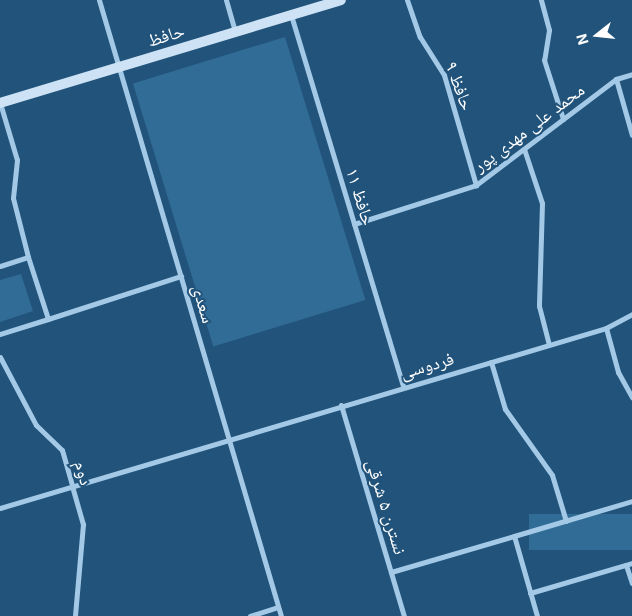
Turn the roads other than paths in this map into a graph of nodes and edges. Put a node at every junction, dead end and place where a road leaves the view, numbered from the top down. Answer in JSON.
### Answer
{"nodes":[{"id":1,"x":99,"y":0,"type":"edge"},
{"id":2,"x":226,"y":0,"type":"edge"},
{"id":3,"x":341,"y":0,"type":"edge"},
{"id":4,"x":407,"y":0,"type":"edge"},
{"id":5,"x":541,"y":0,"type":"edge"},
{"id":6,"x":291,"y":15,"type":"junction"},
{"id":7,"x":236,"y":32,"type":"junction"},
{"id":8,"x":119,"y":67,"type":"junction"},
{"id":9,"x":632,"y":74,"type":"edge"},
{"id":10,"x":616,"y":79,"type":"junction"},
{"id":11,"x":0,"y":103,"type":"edge"},
{"id":12,"x":563,"y":119,"type":"junction"},
{"id":13,"x":632,"y":135,"type":"edge"},
{"id":14,"x":524,"y":149,"type":"junction"},
{"id":15,"x":476,"y":185,"type":"junction"},
{"id":16,"x":354,"y":224,"type":"junction"},
{"id":17,"x":28,"y":257,"type":"junction"},
{"id":18,"x":0,"y":266,"type":"edge"},
{"id":19,"x":180,"y":276,"type":"junction"},
{"id":20,"x":632,"y":314,"type":"edge"},
{"id":21,"x":48,"y":319,"type":"junction"},
{"id":22,"x":606,"y":328,"type":"junction"},
{"id":23,"x":0,"y":334,"type":"edge"},
{"id":24,"x":549,"y":344,"type":"junction"},
{"id":25,"x":0,"y":357,"type":"edge"},
{"id":26,"x":491,"y":362,"type":"junction"},
{"id":27,"x":403,"y":387,"type":"junction"},
{"id":28,"x":632,"y":396,"type":"edge"},
{"id":29,"x":341,"y":405,"type":"junction"},
{"id":30,"x":228,"y":438,"type":"junction"},
{"id":31,"x":72,"y":486,"type":"junction"},
{"id":32,"x":632,"y":502,"type":"edge"},
{"id":33,"x":0,"y":508,"type":"edge"},
{"id":34,"x":566,"y":521,"type":"junction"},
{"id":35,"x":514,"y":536,"type":"junction"},
{"id":36,"x":629,"y":564,"type":"edge"},
{"id":37,"x":391,"y":572,"type":"junction"},
{"id":38,"x":632,"y":583,"type":"edge"},
{"id":39,"x":530,"y":593,"type":"junction"},
{"id":40,"x":278,"y":607,"type":"junction"},
{"id":41,"x":75,"y":616,"type":"edge"},
{"id":42,"x":250,"y":616,"type":"edge"},
{"id":43,"x":281,"y":616,"type":"edge"},
{"id":44,"x":404,"y":616,"type":"edge"},
{"id":45,"x":537,"y":616,"type":"edge"}],
"edges":[{"from":1,"to":8,"type":"street","name":"سعدی"},
{"from":2,"to":7,"type":"street"},
{"from":3,"to":6,"type":"street","name":"حافظ"},
{"from":4,"to":15,"type":"street","name":"حافظ ۹"},
{"from":5,"to":12,"type":"street"},
{"from":6,"to":7,"type":"street","name":"حافظ"},
{"from":6,"to":16,"type":"street","name":"حافظ ۱۱"},
{"from":7,"to":8,"type":"street","name":"حافظ"},
{"from":8,"to":11,"type":"street","name":"حافظ"},
{"from":8,"to":19,"type":"street","name":"سعدی"},
{"from":9,"to":10,"type":"street","name":"محمد علی مهدی پور"},
{"from":10,"to":12,"type":"street","name":"محمد علی مهدی پور"},
{"from":10,"to":13,"type":"street"},
{"from":11,"to":17,"type":"street"},
{"from":12,"to":14,"type":"street","name":"محمد علی مهدی پور"},
{"from":14,"to":15,"type":"street","name":"محمد علی مهدی پور"},
{"from":14,"to":24,"type":"street"},
{"from":15,"to":16,"type":"street","name":"محمد علی مهدی پور"},
{"from":16,"to":27,"type":"street","name":"حافظ ۱۱"},
{"from":17,"to":18,"type":"street"},
{"from":17,"to":21,"type":"street"},
{"from":19,"to":21,"type":"street"},
{"from":19,"to":30,"type":"street","name":"سعدی"},
{"from":20,"to":22,"type":"street","name":"فردوسی"},
{"from":21,"to":23,"type":"street"},
{"from":22,"to":24,"type":"street","name":"فردوسی"},
{"from":22,"to":28,"type":"street"},
{"from":24,"to":26,"type":"street","name":"فردوسی"},
{"from":25,"to":31,"type":"street","name":"دوم"},
{"from":26,"to":27,"type":"street","name":"فردوسی"},
{"from":26,"to":34,"type":"street"},
{"from":27,"to":29,"type":"street","name":"فردوسی"},
{"from":29,"to":30,"type":"street","name":"فردوسی"},
{"from":29,"to":37,"type":"street","name":"نسترن ۵ شرقی"},
{"from":30,"to":31,"type":"street","name":"فردوسی"},
{"from":30,"to":40,"type":"street","name":"سعدی"},
{"from":31,"to":33,"type":"street","name":"فردوسی"},
{"from":31,"to":41,"type":"street","name":"دوم"},
{"from":32,"to":34,"type":"street"},
{"from":34,"to":35,"type":"street"},
{"from":35,"to":37,"type":"street"},
{"from":35,"to":39,"type":"street"},
{"from":36,"to":38,"type":"street"},
{"from":36,"to":39,"type":"street"},
{"from":37,"to":44,"type":"street","name":"نسترن ۵ شرقی"},
{"from":39,"to":45,"type":"street"},
{"from":40,"to":42,"type":"street"},
{"from":40,"to":43,"type":"street","name":"سعدی"}]}
